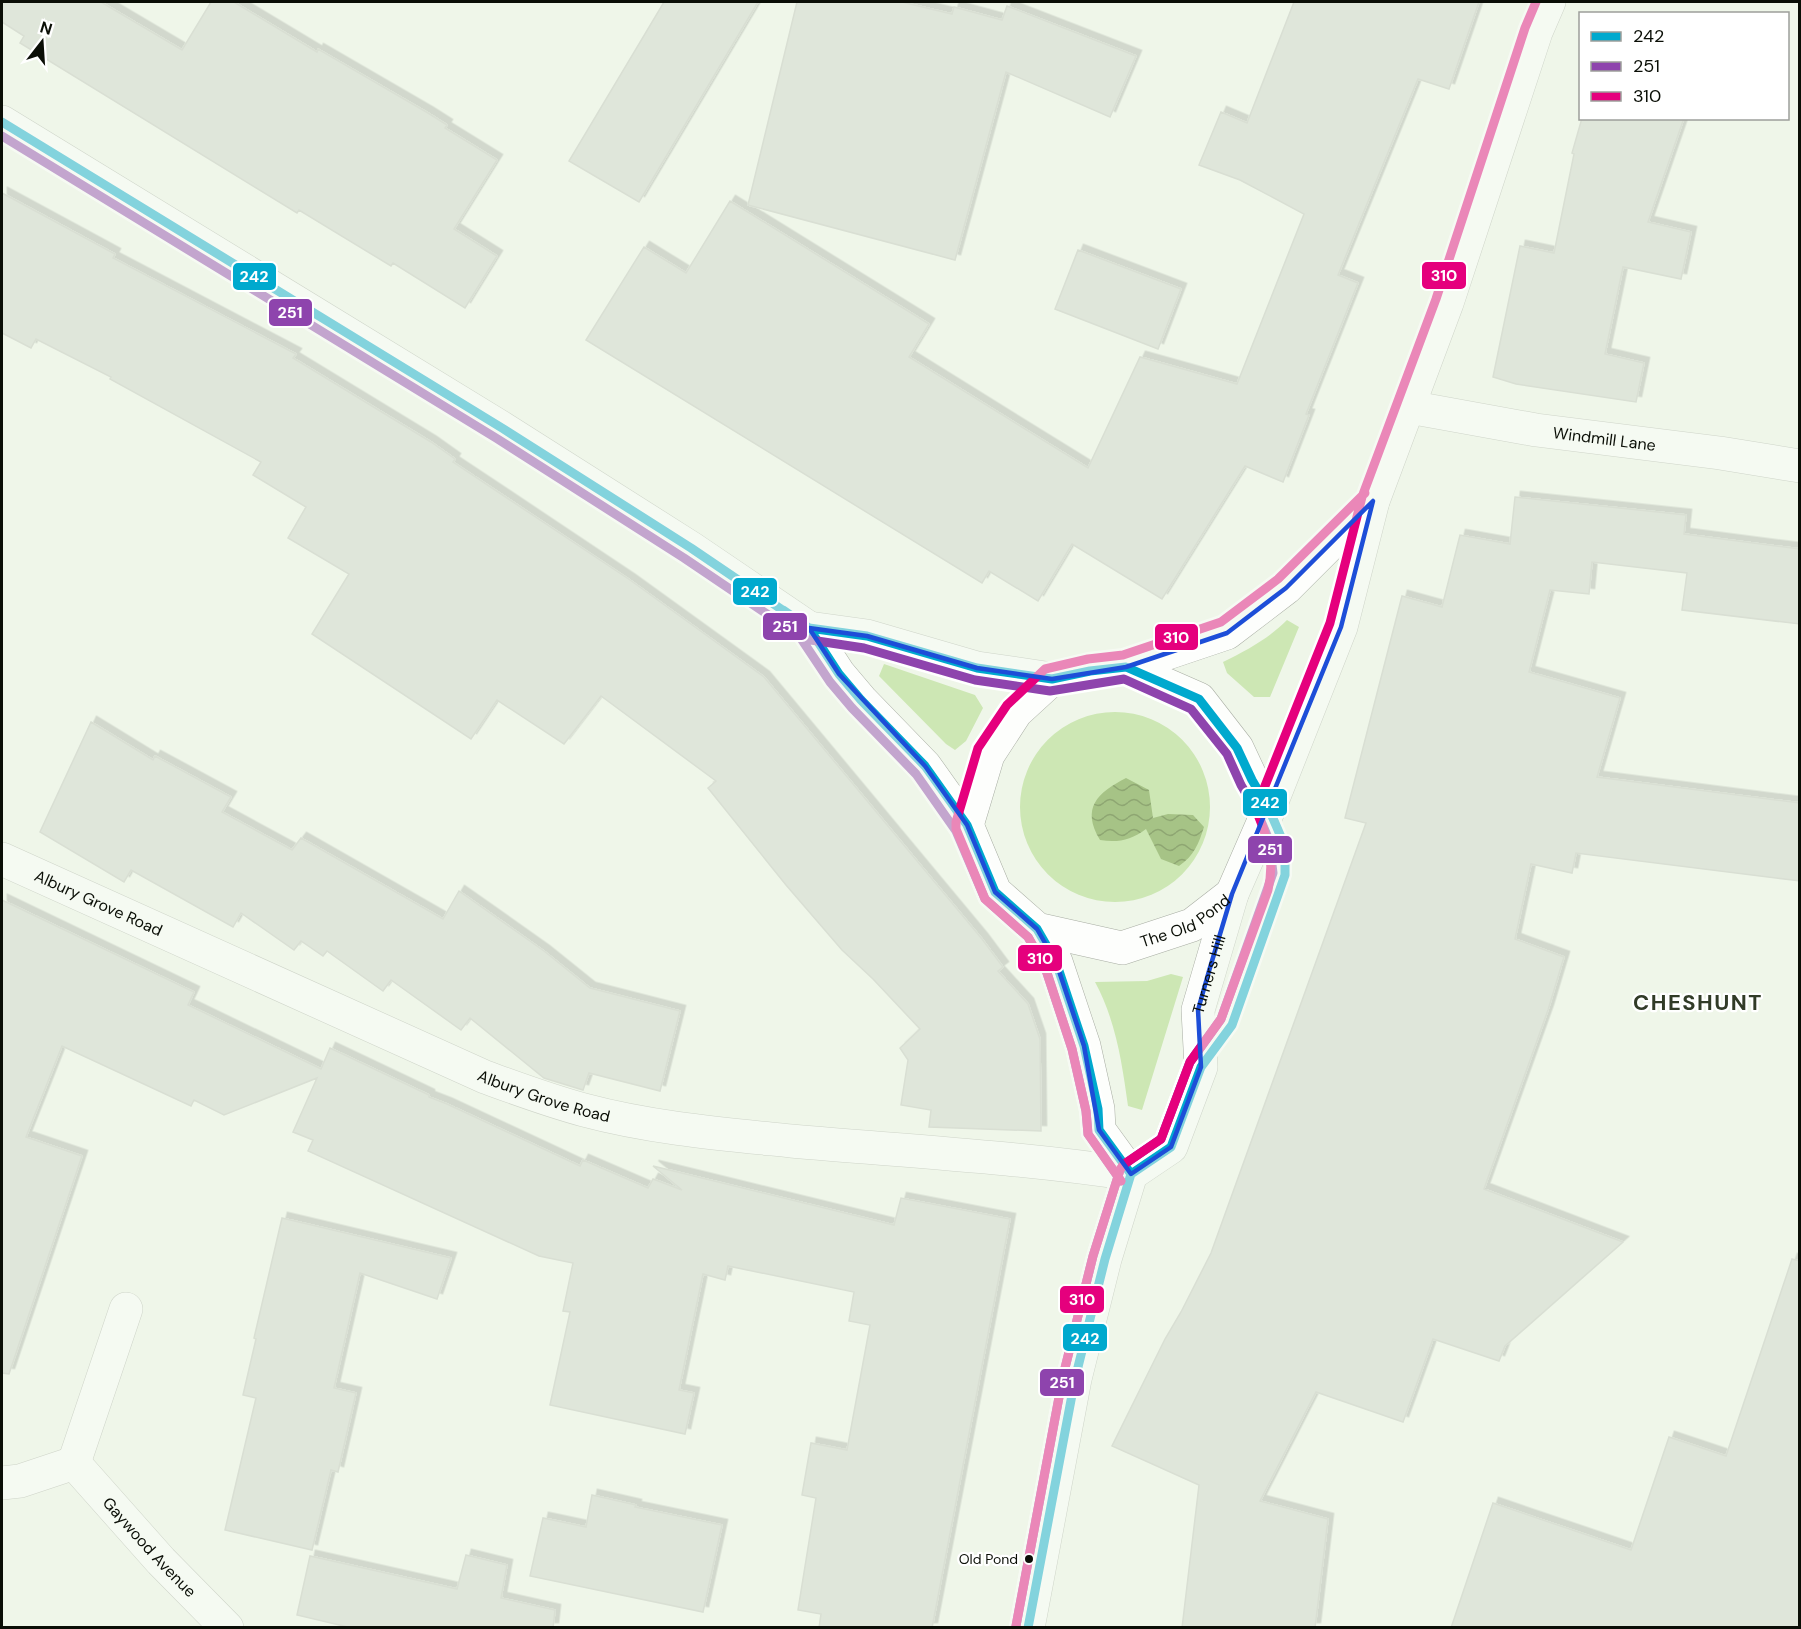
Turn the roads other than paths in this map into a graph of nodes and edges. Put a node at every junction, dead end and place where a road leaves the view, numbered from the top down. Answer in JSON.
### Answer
{"nodes":[{"id":1,"x":1549,"y":2,"type":"edge"},
{"id":2,"x":2,"y":122,"type":"edge"},
{"id":3,"x":1409,"y":407,"type":"junction"},
{"id":4,"x":1800,"y":466,"type":"edge"},
{"id":5,"x":1373,"y":501,"type":"junction"},
{"id":6,"x":809,"y":628,"type":"junction"},
{"id":7,"x":1125,"y":667,"type":"junction"},
{"id":8,"x":1053,"y":679,"type":"junction"},
{"id":9,"x":1269,"y":809,"type":"junction"},
{"id":10,"x":967,"y":825,"type":"junction"},
{"id":11,"x":2,"y":859,"type":"edge"},
{"id":12,"x":1232,"y":894,"type":"junction"},
{"id":13,"x":1037,"y":929,"type":"junction"},
{"id":14,"x":1131,"y":1174,"type":"junction"},
{"id":15,"x":126,"y":1309,"type":"dead end"},
{"id":16,"x":74,"y":1463,"type":"junction"},
{"id":17,"x":2,"y":1483,"type":"edge"},
{"id":18,"x":227,"y":1628,"type":"edge"},
{"id":19,"x":1028,"y":1628,"type":"edge"}],
"edges":[{"from":1,"to":3,"type":"main road"},
{"from":2,"to":6,"type":"main road"},
{"from":3,"to":4,"type":"main road","name":"Windmill Lane"},
{"from":3,"to":5,"type":"main road"},
{"from":5,"to":7,"type":"main road"},
{"from":5,"to":9,"type":"main road"},
{"from":6,"to":8,"type":"main road"},
{"from":6,"to":10,"type":"main road","name":"The Old Pond"},
{"from":7,"to":8,"type":"main road"},
{"from":7,"to":9,"type":"main road"},
{"from":8,"to":10,"type":"main road"},
{"from":9,"to":12,"type":"main road","name":"The Old Pond"},
{"from":10,"to":13,"type":"main road","name":"The Old Pond"},
{"from":11,"to":14,"type":"main road","name":"Albury Grove Road"},
{"from":12,"to":13,"type":"main road","name":"The Old Pond"},
{"from":12,"to":14,"type":"main road","name":"Turners Hill"},
{"from":13,"to":14,"type":"main road"},
{"from":14,"to":19,"type":"main road"},
{"from":15,"to":16,"type":"main road"},
{"from":16,"to":17,"type":"main road"},
{"from":16,"to":18,"type":"main road","name":"Gaywood Avenue"}]}
